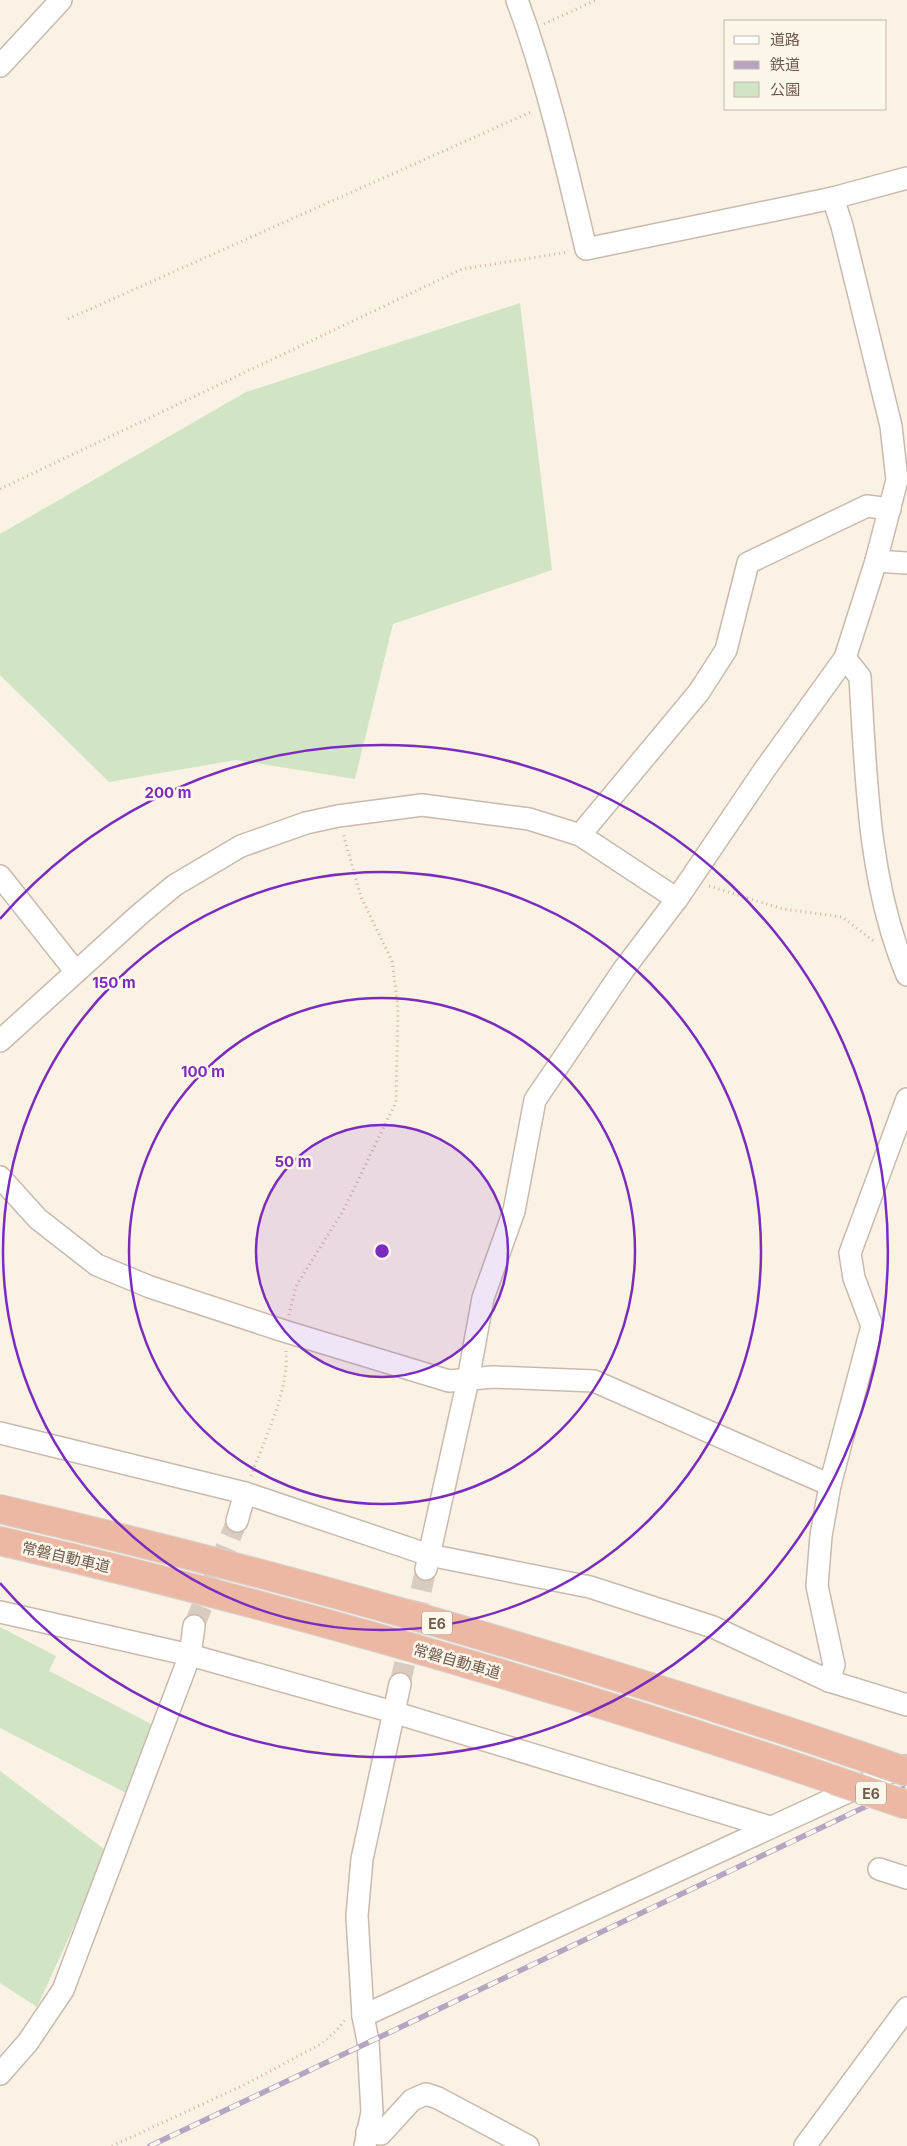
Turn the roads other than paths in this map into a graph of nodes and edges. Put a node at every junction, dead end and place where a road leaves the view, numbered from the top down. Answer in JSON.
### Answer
{"nodes":[{"id":1,"x":61,"y":0,"type":"edge"},
{"id":2,"x":517,"y":0,"type":"edge"},
{"id":3,"x":0,"y":66,"type":"edge"},
{"id":4,"x":907,"y":178,"type":"edge"},
{"id":5,"x":834,"y":198,"type":"junction"},
{"id":6,"x":890,"y":509,"type":"junction"},
{"id":7,"x":876,"y":561,"type":"junction"},
{"id":8,"x":907,"y":563,"type":"edge"},
{"id":9,"x":845,"y":658,"type":"junction"},
{"id":10,"x":580,"y":835,"type":"junction"},
{"id":11,"x":0,"y":876,"type":"edge"},
{"id":12,"x":677,"y":899,"type":"junction"},
{"id":13,"x":76,"y":972,"type":"junction"},
{"id":14,"x":907,"y":975,"type":"edge"},
{"id":15,"x":0,"y":1042,"type":"edge"},
{"id":16,"x":907,"y":1099,"type":"edge"},
{"id":17,"x":0,"y":1177,"type":"edge"},
{"id":18,"x":468,"y":1380,"type":"junction"},
{"id":19,"x":0,"y":1433,"type":"edge"},
{"id":20,"x":830,"y":1485,"type":"junction"},
{"id":21,"x":245,"y":1493,"type":"junction"},
{"id":22,"x":0,"y":1510,"type":"edge"},
{"id":23,"x":237,"y":1521,"type":"tunnel mouth"},
{"id":24,"x":0,"y":1541,"type":"edge"},
{"id":25,"x":428,"y":1562,"type":"junction"},
{"id":26,"x":0,"y":1612,"type":"edge"},
{"id":27,"x":194,"y":1626,"type":"tunnel mouth"},
{"id":28,"x":190,"y":1655,"type":"junction"},
{"id":29,"x":829,"y":1680,"type":"junction"},
{"id":30,"x":400,"y":1684,"type":"tunnel mouth"},
{"id":31,"x":907,"y":1705,"type":"edge"},
{"id":32,"x":393,"y":1712,"type":"junction"},
{"id":33,"x":907,"y":1764,"type":"edge"},
{"id":34,"x":907,"y":1772,"type":"edge"},
{"id":35,"x":907,"y":1805,"type":"edge"},
{"id":36,"x":770,"y":1827,"type":"junction"},
{"id":37,"x":879,"y":1869,"type":"dead end"},
{"id":38,"x":907,"y":1878,"type":"edge"},
{"id":39,"x":907,"y":2008,"type":"edge"},
{"id":40,"x":354,"y":2015,"type":"junction"},
{"id":41,"x":0,"y":2074,"type":"edge"},
{"id":42,"x":366,"y":2139,"type":"edge"},
{"id":43,"x":528,"y":2146,"type":"edge"},
{"id":44,"x":805,"y":2146,"type":"edge"}],
"edges":[{"from":1,"to":3,"type":"street"},
{"from":2,"to":5,"type":"street"},
{"from":4,"to":5,"type":"street"},
{"from":5,"to":6,"type":"street"},
{"from":6,"to":7,"type":"street"},
{"from":6,"to":10,"type":"street"},
{"from":7,"to":8,"type":"street"},
{"from":7,"to":9,"type":"street"},
{"from":9,"to":12,"type":"street"},
{"from":9,"to":14,"type":"street"},
{"from":10,"to":12,"type":"street"},
{"from":10,"to":13,"type":"street"},
{"from":11,"to":13,"type":"street"},
{"from":12,"to":18,"type":"street"},
{"from":13,"to":15,"type":"street"},
{"from":16,"to":20,"type":"street"},
{"from":17,"to":18,"type":"street"},
{"from":18,"to":20,"type":"street"},
{"from":18,"to":25,"type":"street"},
{"from":19,"to":21,"type":"street"},
{"from":20,"to":29,"type":"street"},
{"from":21,"to":23,"type":"street"},
{"from":21,"to":25,"type":"street"},
{"from":22,"to":34,"type":"highway","name":"常磐自動車道","number":"E6","bridge":true},
{"from":24,"to":35,"type":"highway","name":"常磐自動車道","number":"E6","bridge":true},
{"from":25,"to":29,"type":"street"},
{"from":26,"to":28,"type":"street"},
{"from":27,"to":28,"type":"street"},
{"from":28,"to":32,"type":"street"},
{"from":28,"to":41,"type":"street"},
{"from":29,"to":31,"type":"street"},
{"from":30,"to":32,"type":"street"},
{"from":32,"to":36,"type":"street"},
{"from":32,"to":40,"type":"street"},
{"from":33,"to":36,"type":"street"},
{"from":36,"to":40,"type":"street"},
{"from":37,"to":38,"type":"street"},
{"from":39,"to":44,"type":"street"},
{"from":40,"to":42,"type":"street"},
{"from":42,"to":43,"type":"street"}]}
